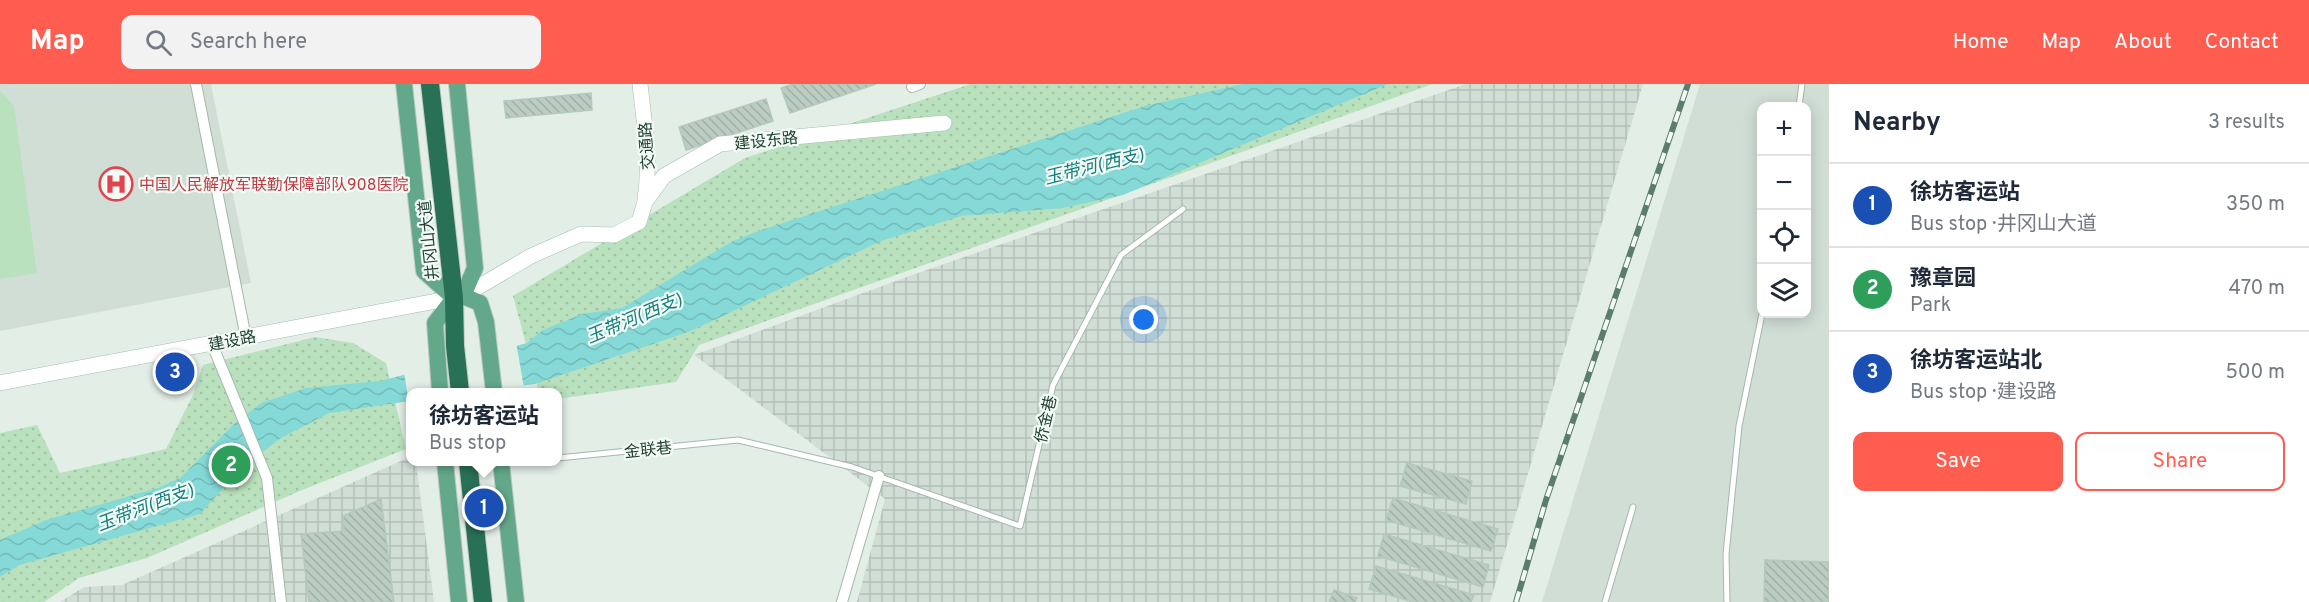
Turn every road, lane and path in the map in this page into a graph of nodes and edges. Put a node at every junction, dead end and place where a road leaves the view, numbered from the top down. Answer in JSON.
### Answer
{"nodes":[{"id":1,"x":196,"y":84,"type":"edge"},
{"id":2,"x":404,"y":84,"type":"edge"},
{"id":3,"x":430,"y":84,"type":"edge"},
{"id":4,"x":441,"y":84,"type":"edge"},
{"id":5,"x":457,"y":84,"type":"edge"},
{"id":6,"x":640,"y":84,"type":"edge"},
{"id":7,"x":1802,"y":84,"type":"edge"},
{"id":8,"x":1800,"y":102,"type":"edge"},
{"id":9,"x":944,"y":123,"type":"dead end"},
{"id":10,"x":643,"y":208,"type":"junction"},
{"id":11,"x":1183,"y":208,"type":"dead end"},
{"id":12,"x":459,"y":297,"type":"junction"},
{"id":13,"x":1761,"y":318,"type":"edge"},
{"id":14,"x":246,"y":338,"type":"junction"},
{"id":15,"x":212,"y":344,"type":"junction"},
{"id":16,"x":461,"y":345,"type":"junction"},
{"id":17,"x":0,"y":383,"type":"edge"},
{"id":18,"x":440,"y":388,"type":"edge"},
{"id":19,"x":460,"y":388,"type":"edge"},
{"id":20,"x":471,"y":388,"type":"edge"},
{"id":21,"x":493,"y":388,"type":"edge"},
{"id":22,"x":738,"y":440,"type":"joint"},
{"id":23,"x":562,"y":458,"type":"edge"},
{"id":24,"x":445,"y":466,"type":"edge"},
{"id":25,"x":468,"y":466,"type":"edge"},
{"id":26,"x":479,"y":466,"type":"edge"},
{"id":27,"x":501,"y":466,"type":"edge"},
{"id":28,"x":879,"y":476,"type":"junction"},
{"id":29,"x":1633,"y":507,"type":"dead end"},
{"id":30,"x":281,"y":602,"type":"edge"},
{"id":31,"x":459,"y":602,"type":"edge"},
{"id":32,"x":483,"y":602,"type":"edge"},
{"id":33,"x":493,"y":602,"type":"edge"},
{"id":34,"x":516,"y":602,"type":"edge"},
{"id":35,"x":842,"y":602,"type":"edge"},
{"id":36,"x":1605,"y":602,"type":"edge"},
{"id":37,"x":1727,"y":602,"type":"edge"}],
"edges":[{"from":1,"to":14,"type":"street"},
{"from":2,"to":12,"type":"main road"},
{"from":3,"to":12,"type":"highway","name":"井冈山大道"},
{"from":4,"to":12,"type":"highway","name":"井冈山大道"},
{"from":5,"to":12,"type":"main road"},
{"from":6,"to":10,"type":"street","name":"交通路"},
{"from":7,"to":8,"type":"lane"},
{"from":9,"to":10,"type":"street","name":"建设东路"},
{"from":10,"to":12,"type":"street","name":"建设东路"},
{"from":11,"to":28,"type":"lane","name":"侨金巷"},
{"from":12,"to":14,"type":"street","name":"建设路"},
{"from":12,"to":16,"type":"highway","name":"井冈山大道"},
{"from":12,"to":18,"type":"main road"},
{"from":12,"to":21,"type":"main road"},
{"from":13,"to":37,"type":"lane"},
{"from":14,"to":15,"type":"street","name":"建设路"},
{"from":15,"to":17,"type":"street","name":"建设路"},
{"from":15,"to":30,"type":"street"},
{"from":16,"to":19,"type":"highway","name":"井冈山大道"},
{"from":16,"to":20,"type":"highway","name":"井冈山大道"},
{"from":22,"to":23,"type":"lane","name":"金联巷"},
{"from":22,"to":28,"type":"lane","name":"侨金巷"},
{"from":24,"to":31,"type":"main road"},
{"from":25,"to":32,"type":"highway"},
{"from":26,"to":33,"type":"highway"},
{"from":27,"to":34,"type":"main road"},
{"from":28,"to":35,"type":"street"},
{"from":29,"to":36,"type":"lane"}]}
